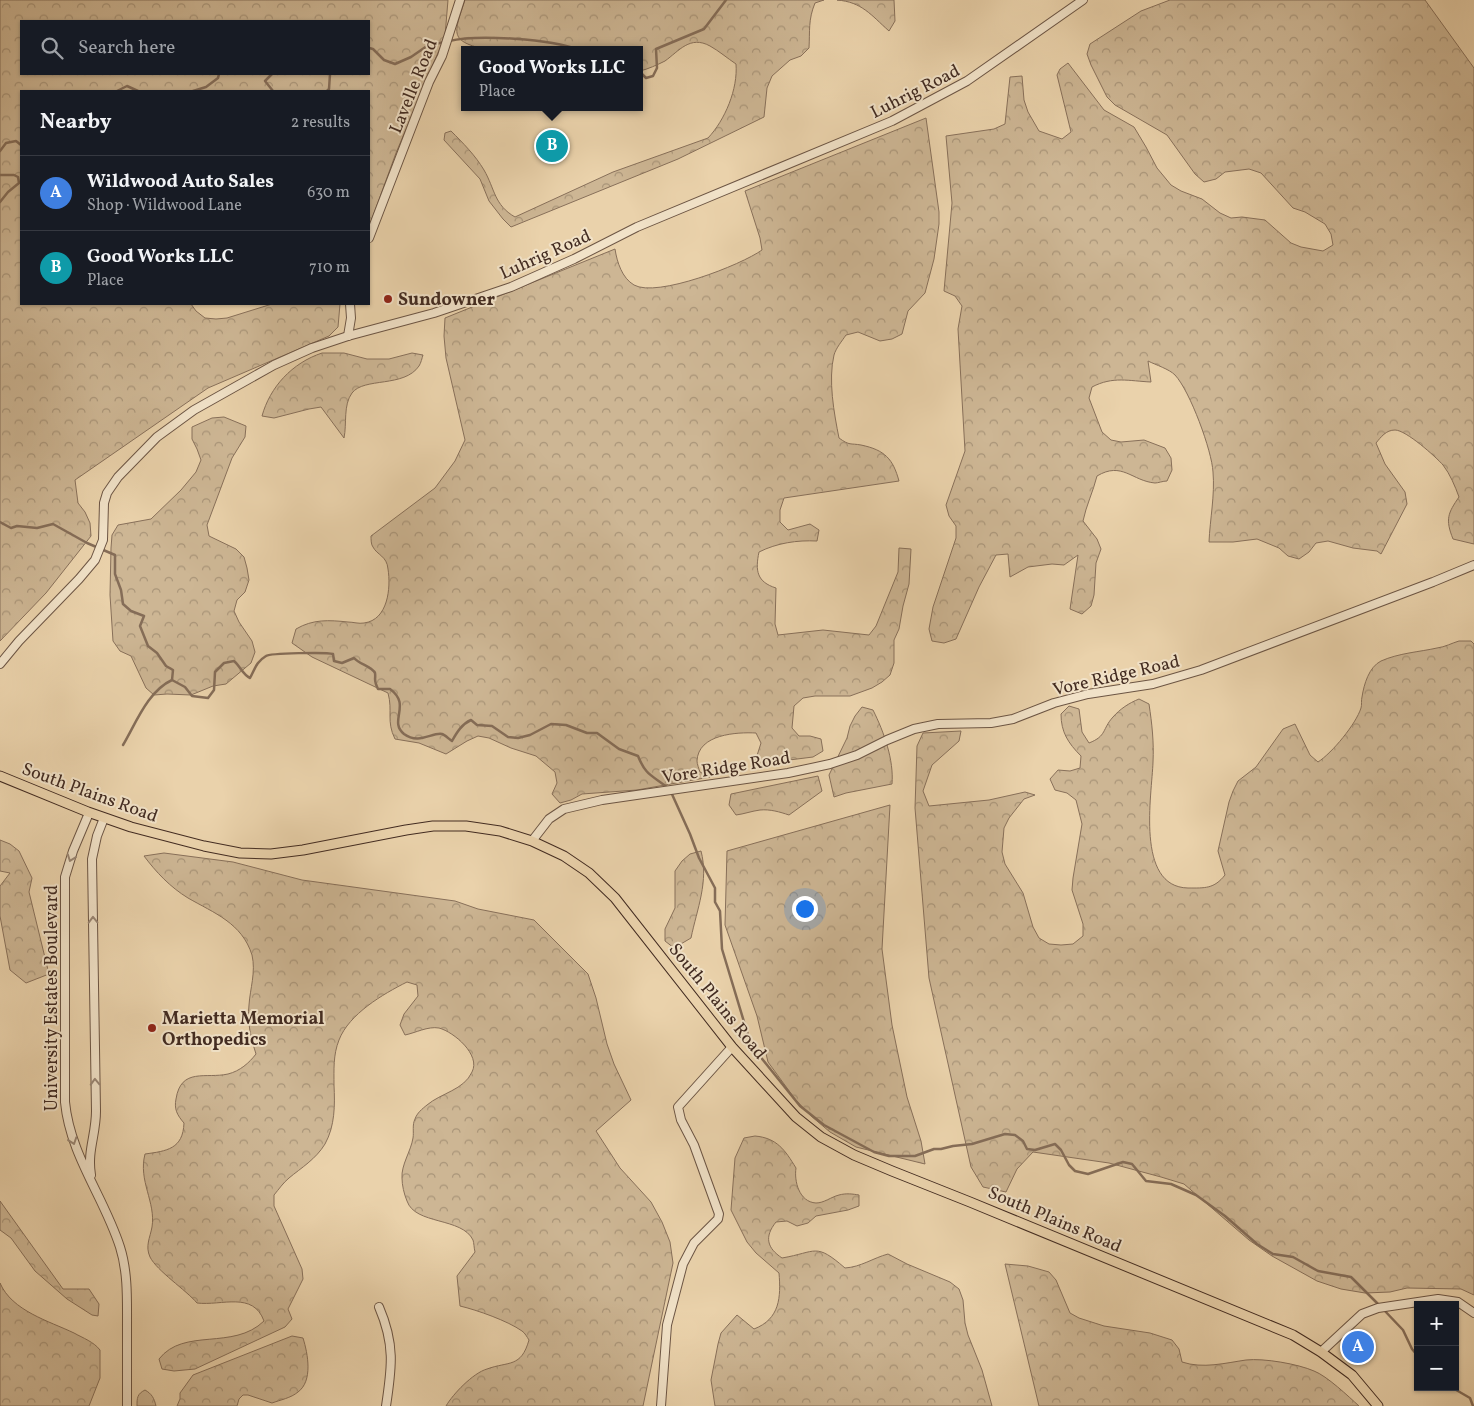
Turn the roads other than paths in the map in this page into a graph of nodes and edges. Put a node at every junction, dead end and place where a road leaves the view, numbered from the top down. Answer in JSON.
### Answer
{"nodes":[{"id":1,"x":460,"y":0,"type":"edge"},
{"id":2,"x":1083,"y":0,"type":"edge"},
{"id":3,"x":370,"y":235,"type":"edge"},
{"id":4,"x":350,"y":305,"type":"edge"},
{"id":5,"x":348,"y":336,"type":"junction"},
{"id":6,"x":1474,"y":565,"type":"edge"},
{"id":7,"x":0,"y":664,"type":"edge"},
{"id":8,"x":0,"y":776,"type":"edge"},
{"id":9,"x":89,"y":813,"type":"junction"},
{"id":10,"x":104,"y":818,"type":"junction"},
{"id":11,"x":532,"y":841,"type":"junction"},
{"id":12,"x":732,"y":1047,"type":"junction"},
{"id":13,"x":92,"y":1182,"type":"junction"},
{"id":14,"x":379,"y":1307,"type":"dead end"},
{"id":15,"x":1474,"y":1313,"type":"edge"},
{"id":16,"x":1321,"y":1352,"type":"junction"},
{"id":17,"x":127,"y":1406,"type":"edge"},
{"id":18,"x":386,"y":1406,"type":"edge"},
{"id":19,"x":661,"y":1406,"type":"edge"},
{"id":20,"x":1378,"y":1406,"type":"edge"}],
"edges":[{"from":1,"to":3,"type":"street","name":"Lavelle Road"},
{"from":2,"to":5,"type":"street","name":"Luhrig Road"},
{"from":4,"to":5,"type":"street"},
{"from":5,"to":7,"type":"street","name":"Luhrig Road"},
{"from":6,"to":11,"type":"street","name":"Vore Ridge Road"},
{"from":8,"to":9,"type":"main road","name":"South Plains Road"},
{"from":9,"to":10,"type":"main road","name":"South Plains Road"},
{"from":9,"to":13,"type":"street","name":"University Estates Boulevard","one_way":true},
{"from":10,"to":11,"type":"main road","name":"South Plains Road"},
{"from":13,"to":10,"type":"street","name":"University Estates Boulevard","one_way":true},
{"from":11,"to":12,"type":"main road","name":"South Plains Road"},
{"from":12,"to":16,"type":"main road","name":"South Plains Road"},
{"from":12,"to":19,"type":"street"},
{"from":13,"to":17,"type":"street","name":"University Estates Boulevard"},
{"from":14,"to":18,"type":"street"},
{"from":15,"to":16,"type":"street"},
{"from":16,"to":20,"type":"main road","name":"South Plains Road"}]}
